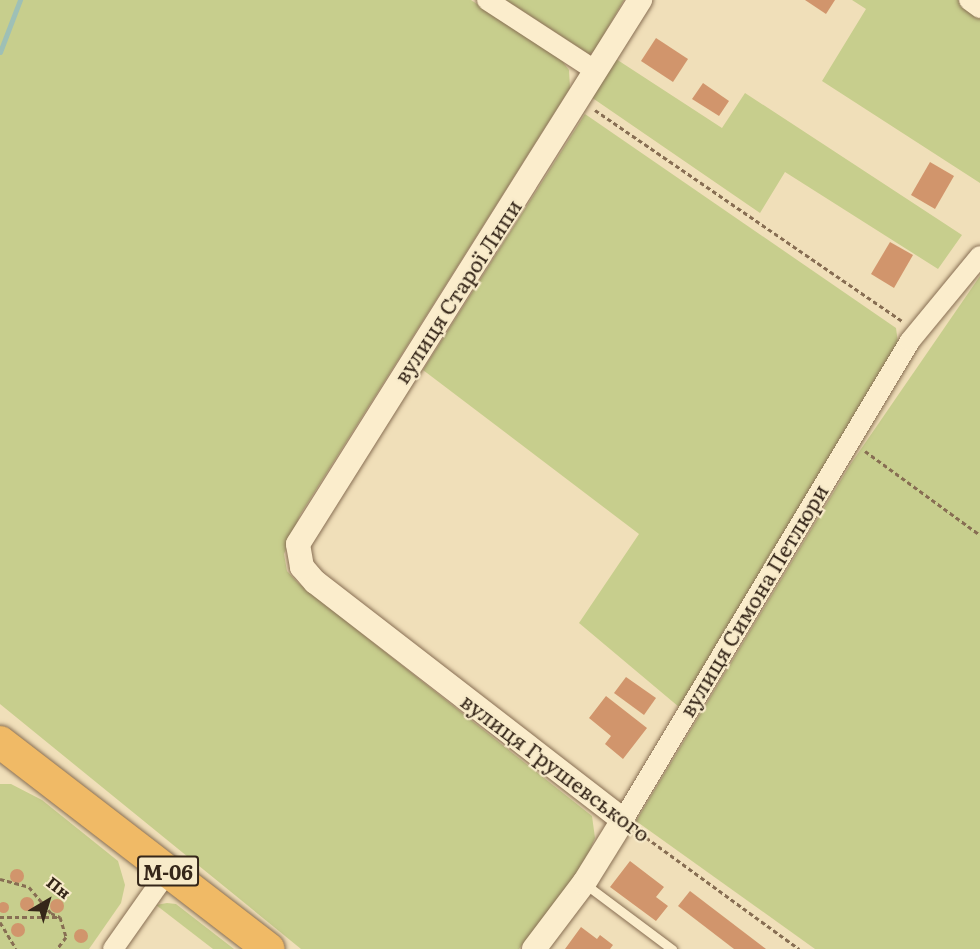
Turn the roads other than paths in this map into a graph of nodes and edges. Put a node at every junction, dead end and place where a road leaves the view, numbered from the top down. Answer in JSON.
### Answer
{"nodes":[{"id":1,"x":487,"y":0,"type":"edge"},
{"id":2,"x":640,"y":0,"type":"edge"},
{"id":3,"x":969,"y":0,"type":"edge"},
{"id":4,"x":980,"y":8,"type":"edge"},
{"id":5,"x":596,"y":71,"type":"junction"},
{"id":6,"x":980,"y":256,"type":"edge"},
{"id":7,"x":315,"y":582,"type":"joint"},
{"id":8,"x":7,"y":751,"type":"edge"},
{"id":9,"x":623,"y":820,"type":"junction"},
{"id":10,"x":168,"y":871,"type":"junction"},
{"id":11,"x":584,"y":883,"type":"junction"},
{"id":12,"x":113,"y":949,"type":"edge"},
{"id":13,"x":269,"y":949,"type":"edge"},
{"id":14,"x":534,"y":949,"type":"edge"},
{"id":15,"x":672,"y":949,"type":"edge"}],
"edges":[{"from":1,"to":5,"type":"street"},
{"from":2,"to":5,"type":"street","name":"вулиця Старої Липи"},
{"from":3,"to":4,"type":"street"},
{"from":5,"to":7,"type":"street","name":"вулиця Старої Липи"},
{"from":6,"to":9,"type":"street","name":"вулиця Симона Петлюри"},
{"from":7,"to":9,"type":"street","name":"вулиця Грушевського"},
{"from":8,"to":10,"type":"highway","number":"М-06"},
{"from":9,"to":11,"type":"street","name":"вулиця Симона Петлюри"},
{"from":10,"to":12,"type":"street"},
{"from":10,"to":13,"type":"highway","number":"М-06"},
{"from":11,"to":14,"type":"street","name":"вулиця Симона Петлюри"},
{"from":11,"to":15,"type":"lane"}]}
